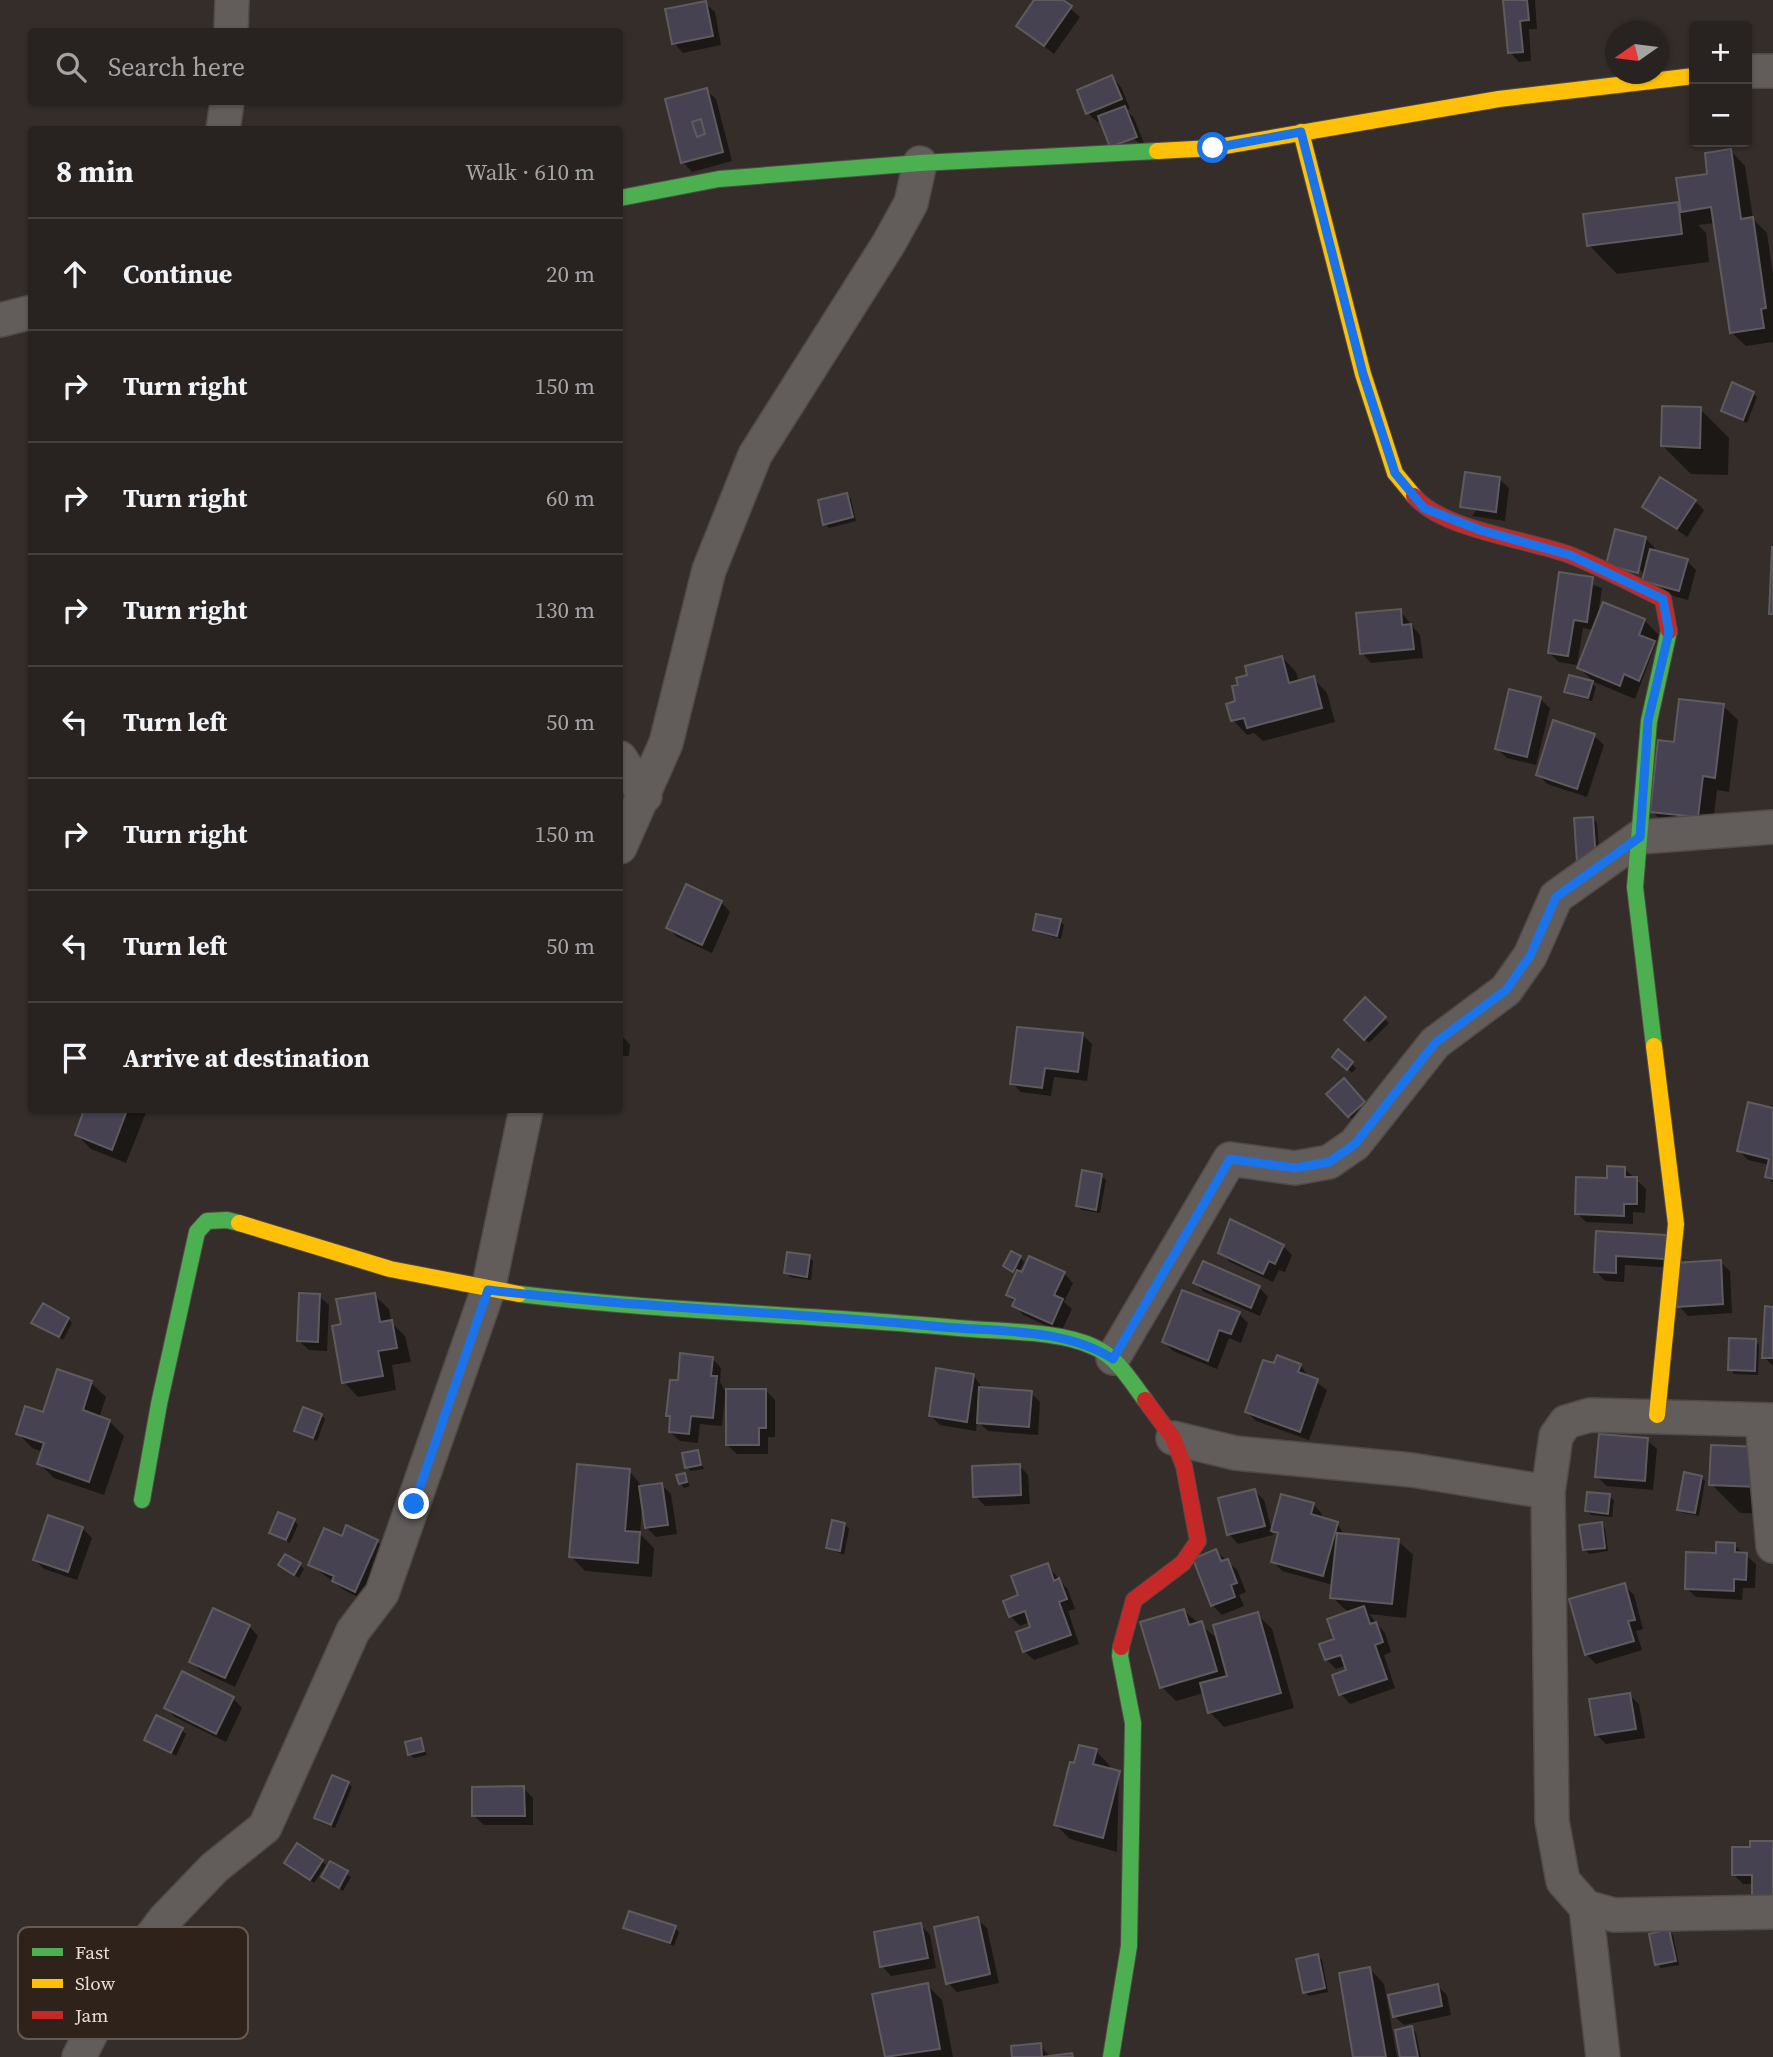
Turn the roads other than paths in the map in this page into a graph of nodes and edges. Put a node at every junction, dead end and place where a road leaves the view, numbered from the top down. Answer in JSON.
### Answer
{"nodes":[{"id":1,"x":232,"y":0,"type":"edge"},
{"id":2,"x":231,"y":28,"type":"edge"},
{"id":3,"x":1752,"y":71,"type":"edge"},
{"id":4,"x":1773,"y":71,"type":"edge"},
{"id":5,"x":1689,"y":77,"type":"edge"},
{"id":6,"x":227,"y":105,"type":"edge"},
{"id":7,"x":224,"y":126,"type":"edge"},
{"id":8,"x":1301,"y":132,"type":"junction"},
{"id":9,"x":920,"y":163,"type":"junction"},
{"id":10,"x":623,"y":197,"type":"edge"},
{"id":11,"x":28,"y":313,"type":"edge"},
{"id":12,"x":0,"y":320,"type":"edge"},
{"id":13,"x":623,"y":763,"type":"edge"},
{"id":14,"x":645,"y":796,"type":"junction"},
{"id":15,"x":1773,"y":827,"type":"edge"},
{"id":16,"x":1640,"y":837,"type":"junction"},
{"id":17,"x":623,"y":841,"type":"edge"},
{"id":18,"x":525,"y":1113,"type":"edge"},
{"id":19,"x":488,"y":1290,"type":"junction"},
{"id":20,"x":1113,"y":1359,"type":"junction"},
{"id":21,"x":1657,"y":1415,"type":"junction"},
{"id":22,"x":1768,"y":1420,"type":"edge"},
{"id":23,"x":1173,"y":1438,"type":"junction"},
{"id":24,"x":1548,"y":1492,"type":"junction"},
{"id":25,"x":142,"y":1500,"type":"dead end"},
{"id":26,"x":1773,"y":1546,"type":"edge"},
{"id":27,"x":1586,"y":1907,"type":"junction"},
{"id":28,"x":1773,"y":1912,"type":"edge"},
{"id":29,"x":159,"y":1927,"type":"edge"},
{"id":30,"x":88,"y":2039,"type":"edge"},
{"id":31,"x":79,"y":2057,"type":"edge"},
{"id":32,"x":1111,"y":2057,"type":"edge"},
{"id":33,"x":1603,"y":2057,"type":"edge"}],
"edges":[{"from":1,"to":2,"type":"street"},
{"from":3,"to":4,"type":"street"},
{"from":5,"to":8,"type":"street"},
{"from":6,"to":7,"type":"street"},
{"from":8,"to":9,"type":"street"},
{"from":8,"to":16,"type":"street"},
{"from":9,"to":10,"type":"street"},
{"from":9,"to":14,"type":"street"},
{"from":11,"to":12,"type":"street"},
{"from":13,"to":14,"type":"street"},
{"from":14,"to":17,"type":"street"},
{"from":15,"to":16,"type":"street"},
{"from":16,"to":20,"type":"street"},
{"from":16,"to":21,"type":"street"},
{"from":18,"to":19,"type":"street"},
{"from":19,"to":20,"type":"street"},
{"from":19,"to":25,"type":"street"},
{"from":19,"to":29,"type":"street"},
{"from":20,"to":23,"type":"street"},
{"from":21,"to":22,"type":"street"},
{"from":21,"to":24,"type":"street"},
{"from":22,"to":26,"type":"street"},
{"from":23,"to":24,"type":"street"},
{"from":23,"to":32,"type":"street"},
{"from":24,"to":27,"type":"street"},
{"from":27,"to":28,"type":"street"},
{"from":27,"to":33,"type":"street"},
{"from":30,"to":31,"type":"street"}]}
